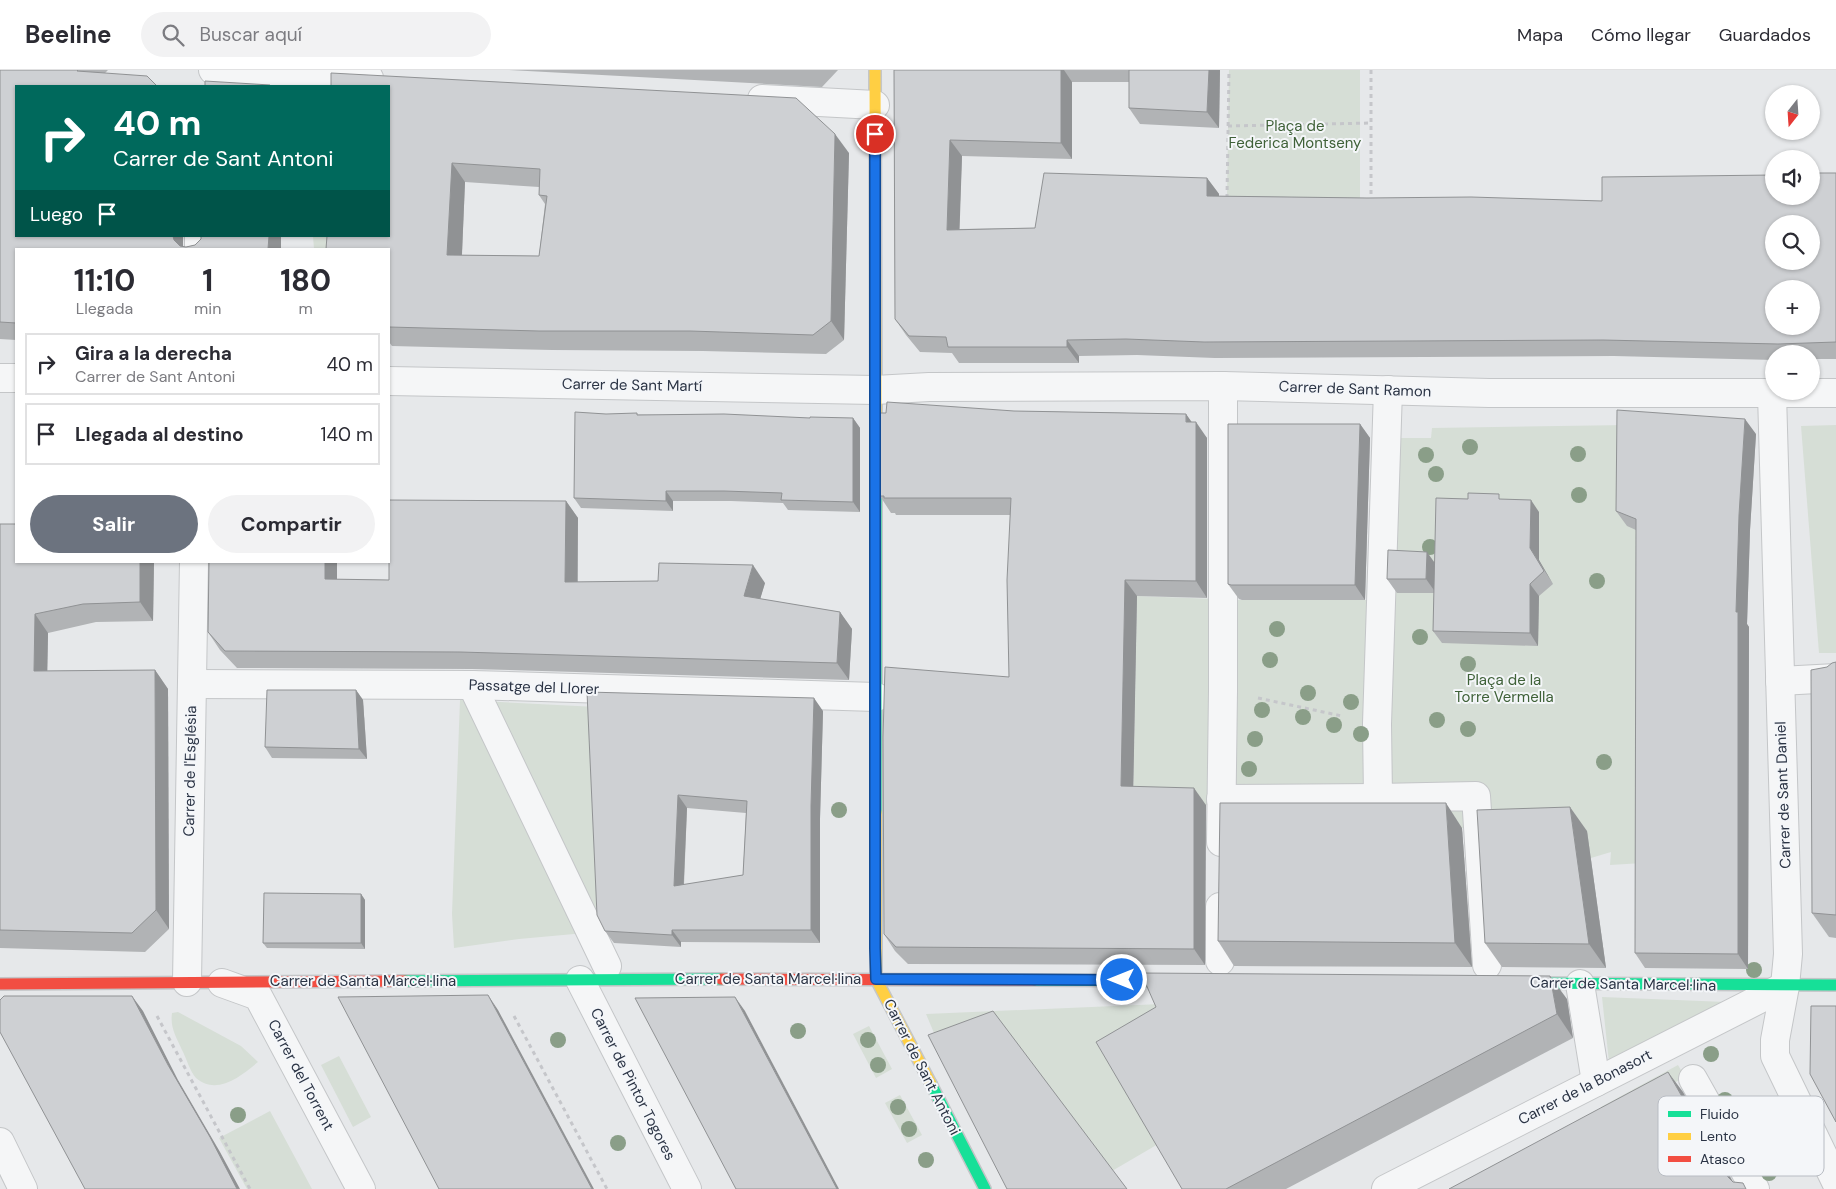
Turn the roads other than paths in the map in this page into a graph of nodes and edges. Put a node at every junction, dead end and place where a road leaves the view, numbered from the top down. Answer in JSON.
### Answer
{"nodes":[{"id":1,"x":200,"y":70,"type":"edge"},
{"id":2,"x":214,"y":70,"type":"edge"},
{"id":3,"x":875,"y":70,"type":"edge"},
{"id":4,"x":391,"y":79,"type":"edge"},
{"id":5,"x":200,"y":85,"type":"edge"},
{"id":6,"x":737,"y":97,"type":"edge"},
{"id":7,"x":875,"y":105,"type":"junction"},
{"id":8,"x":0,"y":378,"type":"edge"},
{"id":9,"x":15,"y":378,"type":"edge"},
{"id":10,"x":390,"y":381,"type":"edge"},
{"id":11,"x":1223,"y":386,"type":"junction"},
{"id":12,"x":875,"y":390,"type":"junction"},
{"id":13,"x":1388,"y":390,"type":"junction"},
{"id":14,"x":1820,"y":392,"type":"edge"},
{"id":15,"x":1836,"y":392,"type":"edge"},
{"id":16,"x":1765,"y":394,"type":"edge"},
{"id":17,"x":1772,"y":400,"type":"edge"},
{"id":18,"x":194,"y":563,"type":"edge"},
{"id":19,"x":1836,"y":678,"type":"edge"},
{"id":20,"x":1780,"y":681,"type":"junction"},
{"id":21,"x":192,"y":684,"type":"junction"},
{"id":22,"x":472,"y":685,"type":"junction"},
{"id":23,"x":876,"y":697,"type":"junction"},
{"id":24,"x":1378,"y":798,"type":"junction"},
{"id":25,"x":1221,"y":799,"type":"junction"},
{"id":26,"x":1220,"y":961,"type":"edge"},
{"id":27,"x":608,"y":966,"type":"dead end"},
{"id":28,"x":1495,"y":974,"type":"joint"},
{"id":29,"x":876,"y":979,"type":"junction"},
{"id":30,"x":580,"y":980,"type":"junction"},
{"id":31,"x":1190,"y":981,"type":"edge"},
{"id":32,"x":187,"y":982,"type":"junction"},
{"id":33,"x":222,"y":982,"type":"junction"},
{"id":34,"x":0,"y":984,"type":"edge"},
{"id":35,"x":1580,"y":984,"type":"junction"},
{"id":36,"x":1836,"y":985,"type":"edge"},
{"id":37,"x":1784,"y":986,"type":"junction"},
{"id":38,"x":1692,"y":1079,"type":"dead end"},
{"id":39,"x":1596,"y":1082,"type":"junction"},
{"id":40,"x":1702,"y":1096,"type":"edge"},
{"id":41,"x":1794,"y":1096,"type":"edge"},
{"id":42,"x":0,"y":1142,"type":"edge"},
{"id":43,"x":1824,"y":1157,"type":"edge"},
{"id":44,"x":1748,"y":1176,"type":"edge"},
{"id":45,"x":1836,"y":1182,"type":"edge"},
{"id":46,"x":23,"y":1189,"type":"edge"},
{"id":47,"x":361,"y":1189,"type":"edge"},
{"id":48,"x":687,"y":1189,"type":"edge"},
{"id":49,"x":985,"y":1189,"type":"edge"},
{"id":50,"x":1386,"y":1189,"type":"edge"},
{"id":51,"x":1755,"y":1189,"type":"edge"}],
"edges":[{"from":1,"to":5,"type":"street"},
{"from":2,"to":4,"type":"street"},
{"from":3,"to":7,"type":"street","name":"Carrer de Sant Antoni"},
{"from":6,"to":7,"type":"street"},
{"from":7,"to":12,"type":"street","name":"Carrer de Sant Antoni"},
{"from":8,"to":9,"type":"street"},
{"from":10,"to":12,"type":"street","name":"Carrer de Sant Martí"},
{"from":11,"to":12,"type":"street","name":"Carrer de Sant Ramon"},
{"from":11,"to":13,"type":"street","name":"Carrer de Sant Ramon"},
{"from":11,"to":25,"type":"street"},
{"from":12,"to":23,"type":"street","name":"Carrer de Sant Antoni"},
{"from":13,"to":16,"type":"street","name":"Carrer de Sant Ramon"},
{"from":13,"to":24,"type":"street"},
{"from":14,"to":15,"type":"street","name":"Carrer de Sant Ramon"},
{"from":17,"to":20,"type":"street","name":"Carrer de Sant Daniel"},
{"from":18,"to":21,"type":"street","name":"Carrer de l'Església"},
{"from":19,"to":20,"type":"street"},
{"from":20,"to":37,"type":"street","name":"Carrer de Sant Daniel"},
{"from":21,"to":22,"type":"street","name":"Passatge del Llorer"},
{"from":21,"to":32,"type":"street","name":"Carrer de l'Església"},
{"from":22,"to":23,"type":"street","name":"Passatge del Llorer"},
{"from":22,"to":27,"type":"street"},
{"from":23,"to":29,"type":"street","name":"Carrer de Sant Antoni"},
{"from":24,"to":25,"type":"street"},
{"from":24,"to":28,"type":"street"},
{"from":25,"to":26,"type":"street"},
{"from":28,"to":35,"type":"street","name":"Carrer de Santa Marcel·lina"},
{"from":29,"to":30,"type":"street","name":"Carrer de Santa Marcel·lina"},
{"from":29,"to":31,"type":"street","name":"Carrer de Santa Marcel·lina"},
{"from":29,"to":49,"type":"street","name":"Carrer de Sant Antoni"},
{"from":30,"to":33,"type":"street","name":"Carrer de Santa Marcel·lina"},
{"from":30,"to":48,"type":"street","name":"Carrer de Pintor Togores"},
{"from":32,"to":33,"type":"street","name":"Carrer de Santa Marcel·lina"},
{"from":32,"to":34,"type":"street","name":"Carrer de Santa Marcel·lina"},
{"from":33,"to":47,"type":"street","name":"Carrer del Torrent"},
{"from":35,"to":37,"type":"street","name":"Carrer de Santa Marcel·lina"},
{"from":35,"to":39,"type":"street"},
{"from":36,"to":37,"type":"street","name":"Carrer de Santa Marcel·lina"},
{"from":37,"to":39,"type":"street","name":"Carrer de la Bonasort"},
{"from":37,"to":41,"type":"street","name":"Carrer de Sant Daniel"},
{"from":38,"to":40,"type":"street"},
{"from":39,"to":50,"type":"street","name":"Carrer de la Bonasort"},
{"from":42,"to":46,"type":"street"},
{"from":43,"to":45,"type":"street","name":"Carrer de Sant Daniel"},
{"from":44,"to":51,"type":"street"}]}
